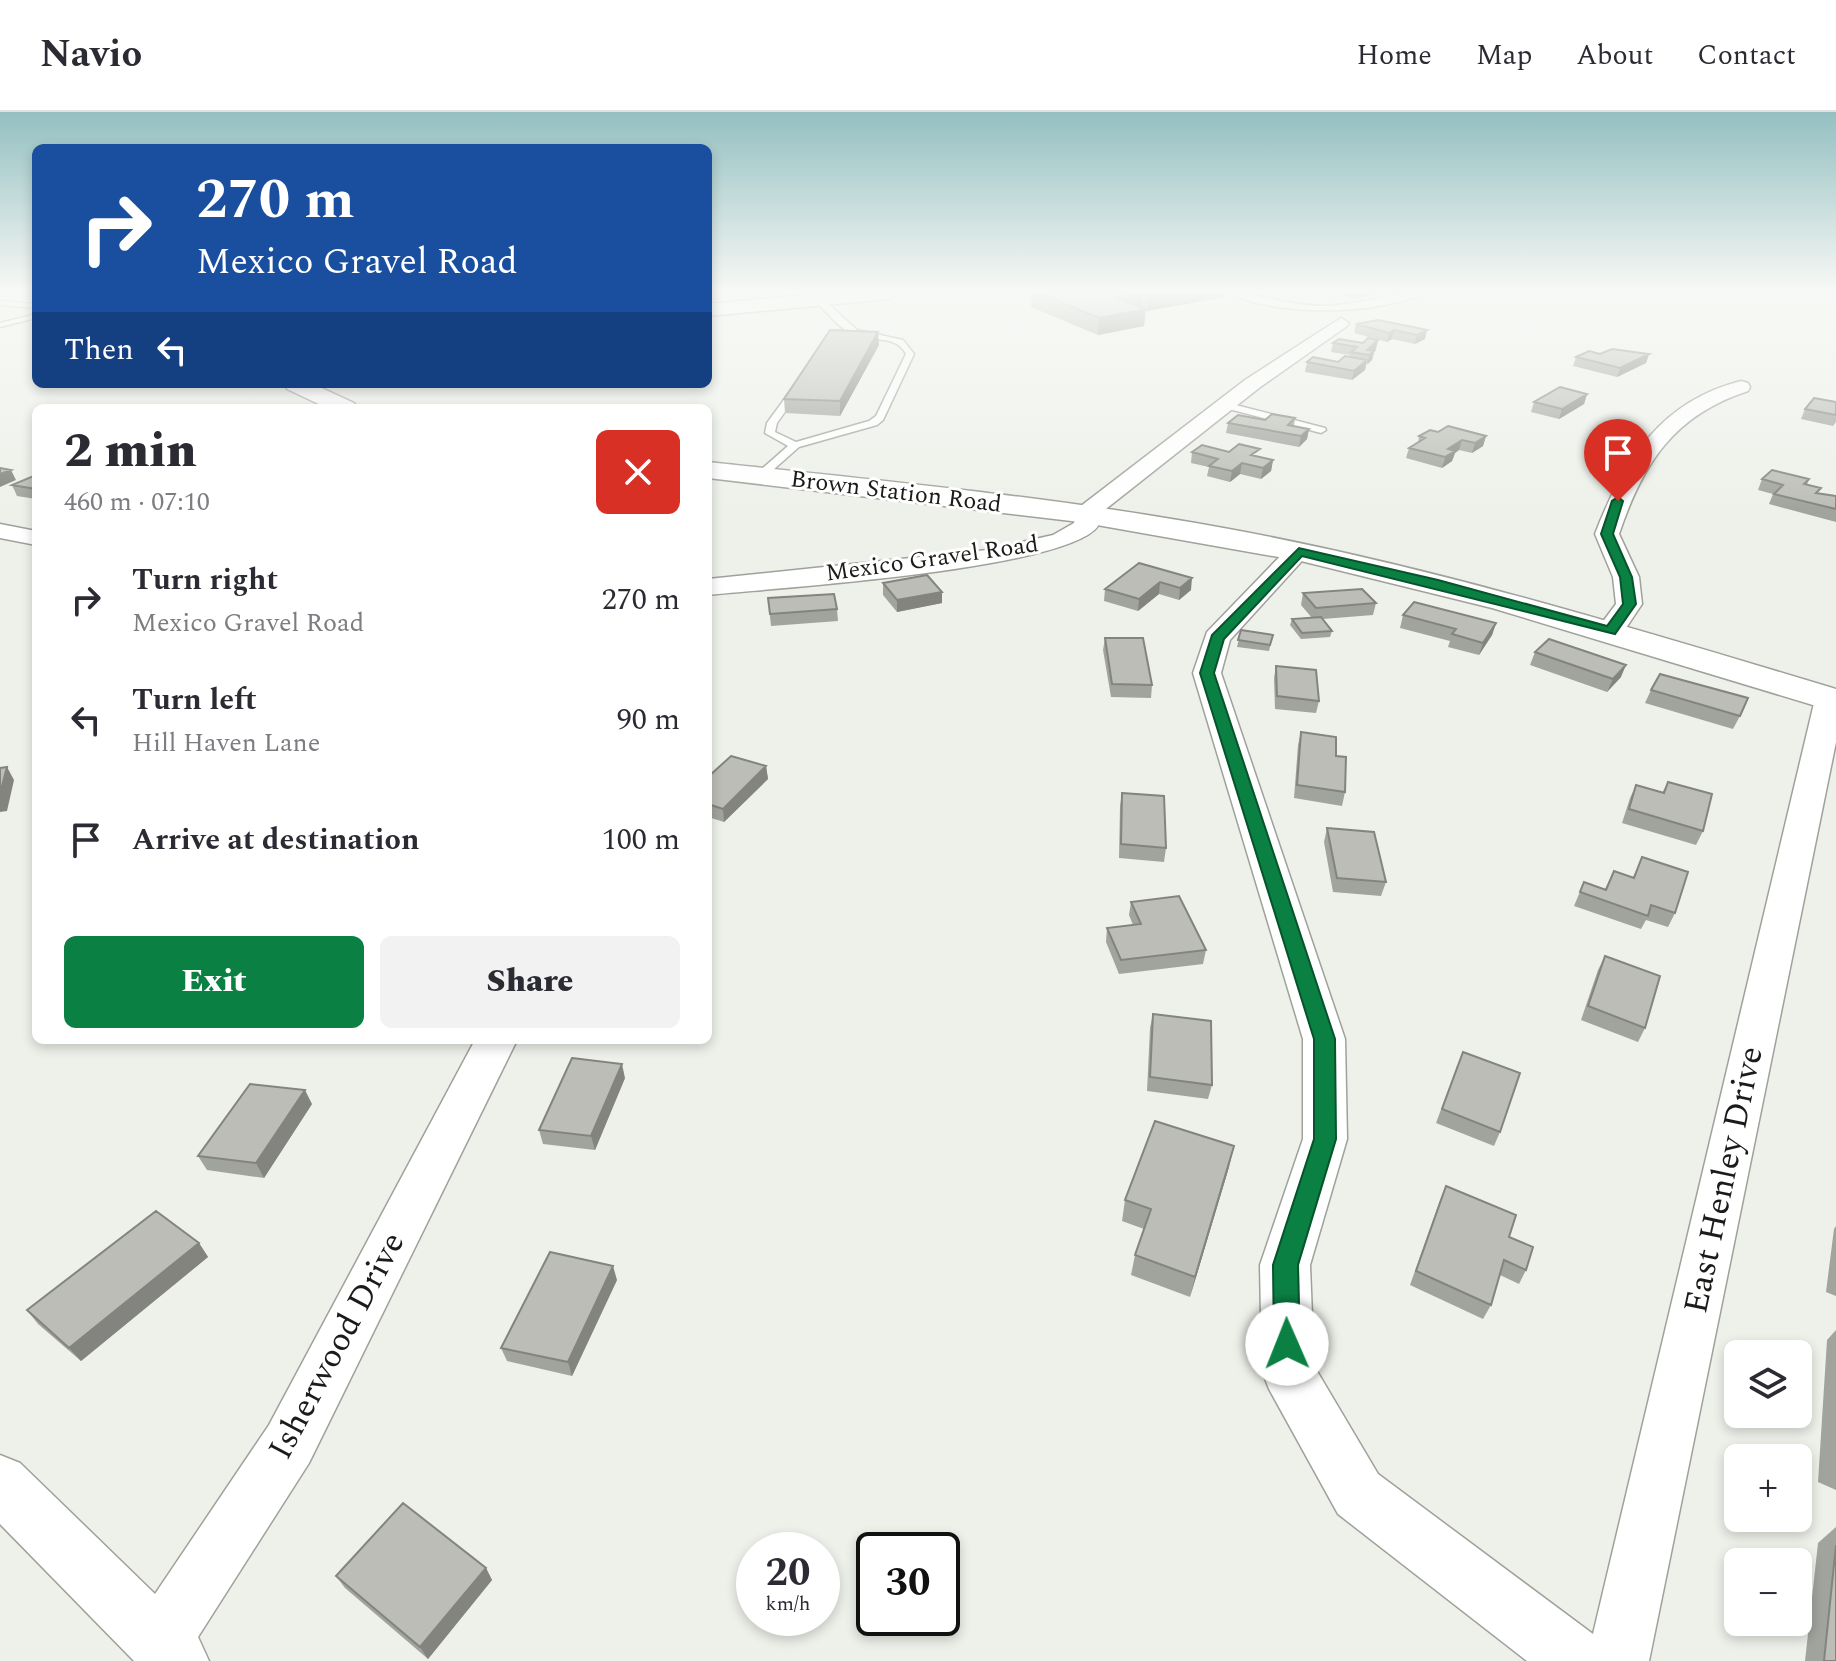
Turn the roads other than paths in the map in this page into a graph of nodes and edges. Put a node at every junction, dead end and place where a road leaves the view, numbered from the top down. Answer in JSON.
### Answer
{"nodes":[{"id":1,"x":905,"y":365,"type":"edge"},
{"id":2,"x":1281,"y":365,"type":"edge"},
{"id":3,"x":808,"y":374,"type":"edge"},
{"id":4,"x":1741,"y":387,"type":"dead end"},
{"id":5,"x":304,"y":388,"type":"edge"},
{"id":6,"x":338,"y":404,"type":"edge"},
{"id":7,"x":1224,"y":405,"type":"junction"},
{"id":8,"x":1321,"y":430,"type":"dead end"},
{"id":9,"x":795,"y":445,"type":"junction"},
{"id":10,"x":712,"y":470,"type":"edge"},
{"id":11,"x":760,"y":476,"type":"junction"},
{"id":12,"x":1085,"y":514,"type":"junction"},
{"id":13,"x":1,"y":532,"type":"edge"},
{"id":14,"x":32,"y":537,"type":"edge"},
{"id":15,"x":1299,"y":551,"type":"junction"},
{"id":16,"x":712,"y":591,"type":"edge"},
{"id":17,"x":1610,"y":631,"type":"junction"},
{"id":18,"x":1833,"y":700,"type":"edge"},
{"id":19,"x":494,"y":1044,"type":"edge"},
{"id":20,"x":0,"y":1483,"type":"edge"},
{"id":21,"x":168,"y":1651,"type":"edge"},
{"id":22,"x":1578,"y":1661,"type":"edge"},
{"id":23,"x":1618,"y":1661,"type":"edge"}],
"edges":[{"from":1,"to":9,"type":"lane"},
{"from":2,"to":7,"type":"street"},
{"from":3,"to":9,"type":"lane"},
{"from":4,"to":17,"type":"street"},
{"from":5,"to":6,"type":"street"},
{"from":7,"to":8,"type":"lane"},
{"from":7,"to":12,"type":"street"},
{"from":9,"to":11,"type":"lane"},
{"from":10,"to":11,"type":"street","name":"Brown Station Road"},
{"from":11,"to":12,"type":"street","name":"Brown Station Road"},
{"from":12,"to":15,"type":"street"},
{"from":12,"to":16,"type":"street","name":"Mexico Gravel Road"},
{"from":13,"to":14,"type":"street"},
{"from":15,"to":17,"type":"street"},
{"from":15,"to":22,"type":"street"},
{"from":17,"to":18,"type":"street"},
{"from":18,"to":23,"type":"street","name":"East Henley Drive"},
{"from":19,"to":21,"type":"street","name":"Isherwood Drive"},
{"from":20,"to":21,"type":"street"}]}
